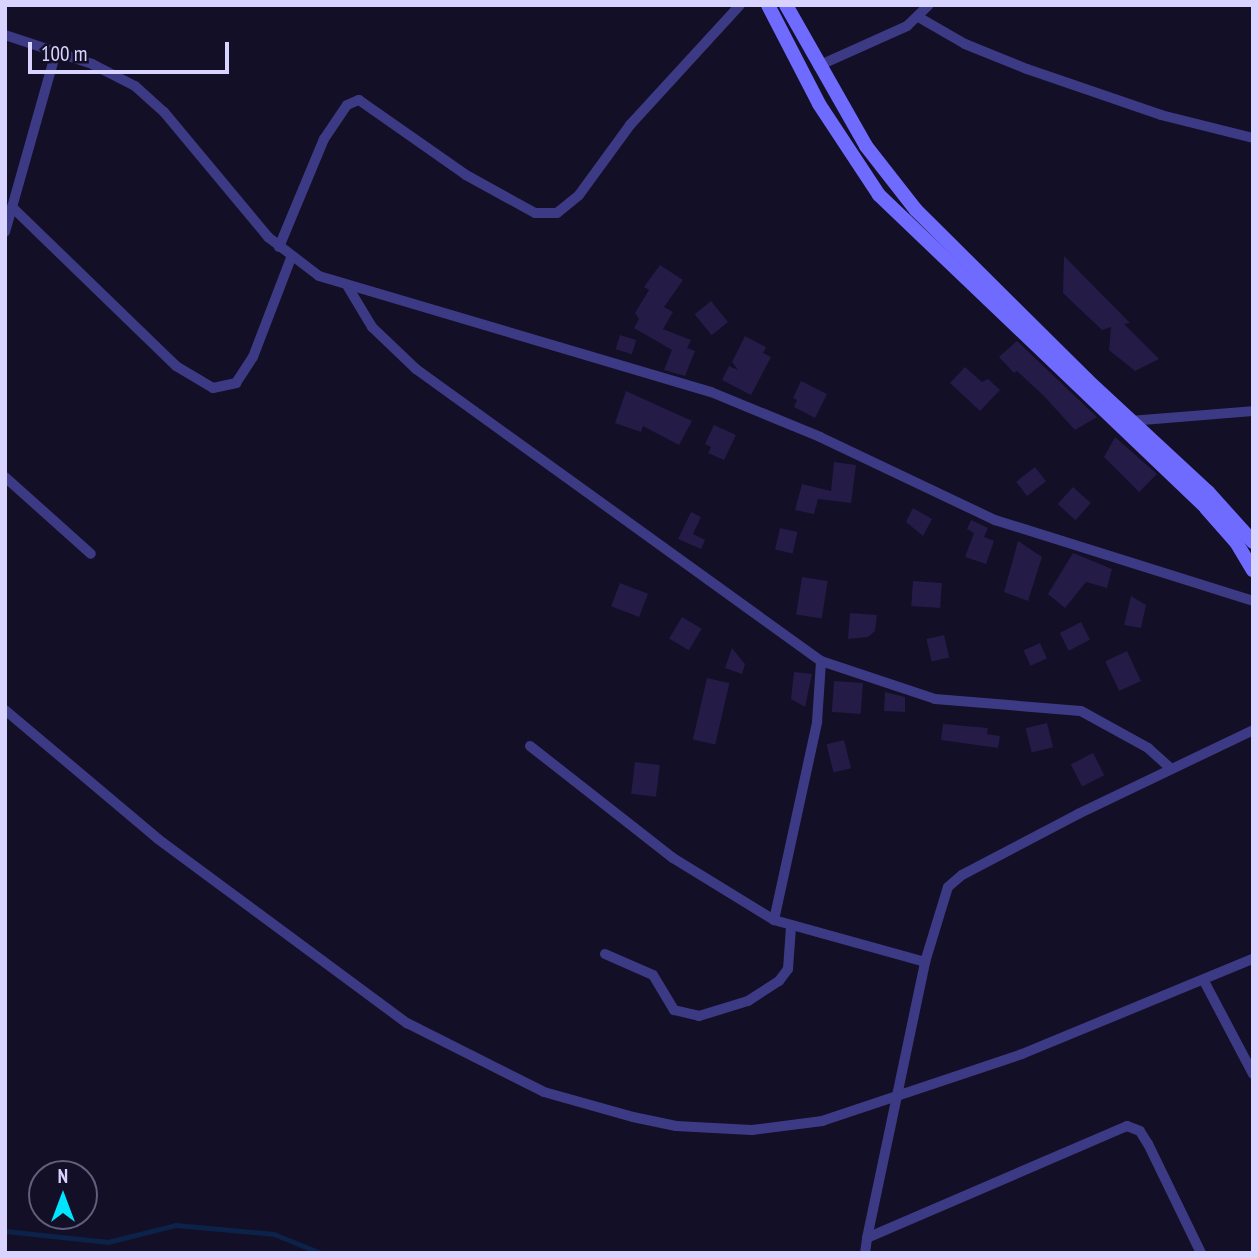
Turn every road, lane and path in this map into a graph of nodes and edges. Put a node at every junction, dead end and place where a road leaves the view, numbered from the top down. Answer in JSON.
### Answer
{"nodes":[{"id":1,"x":740,"y":5,"type":"edge"},
{"id":2,"x":768,"y":5,"type":"edge"},
{"id":3,"x":786,"y":5,"type":"edge"},
{"id":4,"x":929,"y":5,"type":"edge"},
{"id":5,"x":920,"y":18,"type":"junction"},
{"id":6,"x":5,"y":35,"type":"edge"},
{"id":7,"x":56,"y":52,"type":"junction"},
{"id":8,"x":818,"y":65,"type":"junction"},
{"id":9,"x":1253,"y":138,"type":"edge"},
{"id":10,"x":12,"y":207,"type":"junction"},
{"id":11,"x":5,"y":232,"type":"edge"},
{"id":12,"x":279,"y":247,"type":"junction"},
{"id":13,"x":292,"y":258,"type":"junction"},
{"id":14,"x":348,"y":287,"type":"junction"},
{"id":15,"x":1253,"y":411,"type":"edge"},
{"id":16,"x":1130,"y":421,"type":"junction"},
{"id":17,"x":5,"y":477,"type":"edge"},
{"id":18,"x":1253,"y":542,"type":"edge"},
{"id":19,"x":91,"y":554,"type":"dead end"},
{"id":20,"x":1253,"y":570,"type":"edge"},
{"id":21,"x":1253,"y":601,"type":"edge"},
{"id":22,"x":821,"y":661,"type":"junction"},
{"id":23,"x":5,"y":710,"type":"edge"},
{"id":24,"x":1253,"y":730,"type":"edge"},
{"id":25,"x":530,"y":746,"type":"dead end"},
{"id":26,"x":1169,"y":767,"type":"junction"},
{"id":27,"x":774,"y":920,"type":"junction"},
{"id":28,"x":791,"y":928,"type":"junction"},
{"id":29,"x":605,"y":954,"type":"dead end"},
{"id":30,"x":1253,"y":959,"type":"edge"},
{"id":31,"x":925,"y":962,"type":"junction"},
{"id":32,"x":1204,"y":982,"type":"junction"},
{"id":33,"x":1253,"y":1074,"type":"edge"},
{"id":34,"x":895,"y":1095,"type":"junction"},
{"id":35,"x":867,"y":1238,"type":"junction"},
{"id":36,"x":865,"y":1253,"type":"edge"},
{"id":37,"x":1201,"y":1253,"type":"edge"}],
"edges":[{"from":1,"to":12,"type":"street"},
{"from":2,"to":20,"type":"main road"},
{"from":3,"to":8,"type":"main road"},
{"from":4,"to":5,"type":"street"},
{"from":5,"to":8,"type":"street"},
{"from":5,"to":9,"type":"street"},
{"from":6,"to":7,"type":"street"},
{"from":7,"to":10,"type":"street"},
{"from":7,"to":12,"type":"street"},
{"from":8,"to":16,"type":"main road"},
{"from":10,"to":11,"type":"street"},
{"from":10,"to":13,"type":"street"},
{"from":12,"to":13,"type":"street"},
{"from":13,"to":14,"type":"street"},
{"from":14,"to":21,"type":"street"},
{"from":14,"to":22,"type":"street"},
{"from":15,"to":16,"type":"street"},
{"from":16,"to":18,"type":"main road"},
{"from":17,"to":19,"type":"street"},
{"from":22,"to":26,"type":"street"},
{"from":22,"to":27,"type":"street"},
{"from":23,"to":34,"type":"street"},
{"from":24,"to":26,"type":"street"},
{"from":25,"to":27,"type":"street"},
{"from":26,"to":31,"type":"street"},
{"from":27,"to":28,"type":"street"},
{"from":28,"to":29,"type":"street"},
{"from":28,"to":31,"type":"street"},
{"from":30,"to":32,"type":"street"},
{"from":31,"to":34,"type":"street"},
{"from":32,"to":33,"type":"street"},
{"from":32,"to":34,"type":"street"},
{"from":34,"to":35,"type":"street"},
{"from":35,"to":36,"type":"street"},
{"from":35,"to":37,"type":"street"}]}
